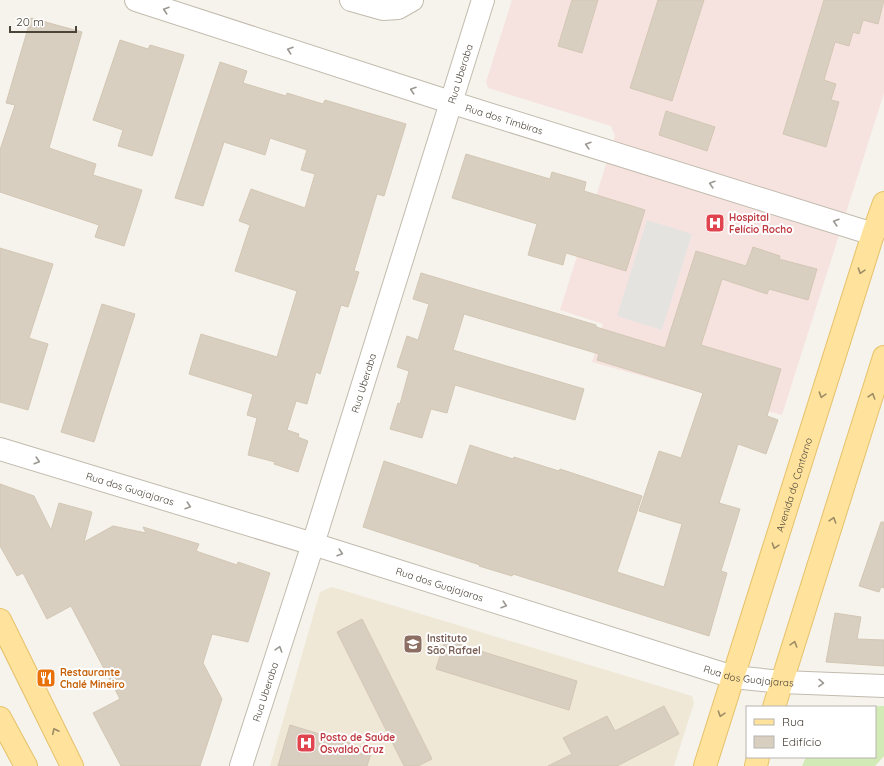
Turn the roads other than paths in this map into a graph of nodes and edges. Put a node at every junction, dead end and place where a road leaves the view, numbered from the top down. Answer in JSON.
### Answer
{"nodes":[{"id":1,"x":136,"y":0,"type":"edge"},
{"id":2,"x":351,"y":0,"type":"edge"},
{"id":3,"x":412,"y":0,"type":"edge"},
{"id":4,"x":483,"y":0,"type":"edge"},
{"id":5,"x":450,"y":102,"type":"junction"},
{"id":6,"x":884,"y":203,"type":"edge"},
{"id":7,"x":878,"y":236,"type":"edge"},
{"id":8,"x":884,"y":357,"type":"edge"},
{"id":9,"x":0,"y":449,"type":"edge"},
{"id":10,"x":313,"y":544,"type":"junction"},
{"id":11,"x":0,"y":620,"type":"edge"},
{"id":12,"x":733,"y":677,"type":"junction"},
{"id":13,"x":782,"y":682,"type":"junction"},
{"id":14,"x":884,"y":686,"type":"edge"},
{"id":15,"x":774,"y":706,"type":"edge"},
{"id":16,"x":0,"y":718,"type":"edge"},
{"id":17,"x":26,"y":766,"type":"edge"},
{"id":18,"x":72,"y":766,"type":"edge"},
{"id":19,"x":240,"y":766,"type":"edge"},
{"id":20,"x":705,"y":766,"type":"edge"}],
"edges":[{"from":5,"to":1,"type":"street","name":"Rua dos Timbiras","one_way":true},
{"from":2,"to":3,"type":"street"},
{"from":4,"to":5,"type":"street","name":"Rua Uberaba"},
{"from":7,"to":5,"type":"street","name":"Rua dos Timbiras","one_way":true},
{"from":5,"to":10,"type":"street","name":"Rua Uberaba"},
{"from":6,"to":7,"type":"main road","name":"Avenida do Contorno"},
{"from":7,"to":12,"type":"main road","name":"Avenida do Contorno","one_way":true},
{"from":13,"to":8,"type":"main road","one_way":true},
{"from":9,"to":10,"type":"street","name":"Rua dos Guajajaras","one_way":true},
{"from":10,"to":12,"type":"street","name":"Rua dos Guajajaras","one_way":true},
{"from":19,"to":10,"type":"street","name":"Rua Uberaba","one_way":true},
{"from":18,"to":11,"type":"main road","one_way":true},
{"from":12,"to":13,"type":"street","name":"Rua dos Guajajaras"},
{"from":12,"to":20,"type":"main road","name":"Avenida do Contorno","one_way":true},
{"from":13,"to":14,"type":"street","name":"Rua dos Guajajaras","one_way":true},
{"from":13,"to":15,"type":"main road"},
{"from":16,"to":17,"type":"main road"}]}
